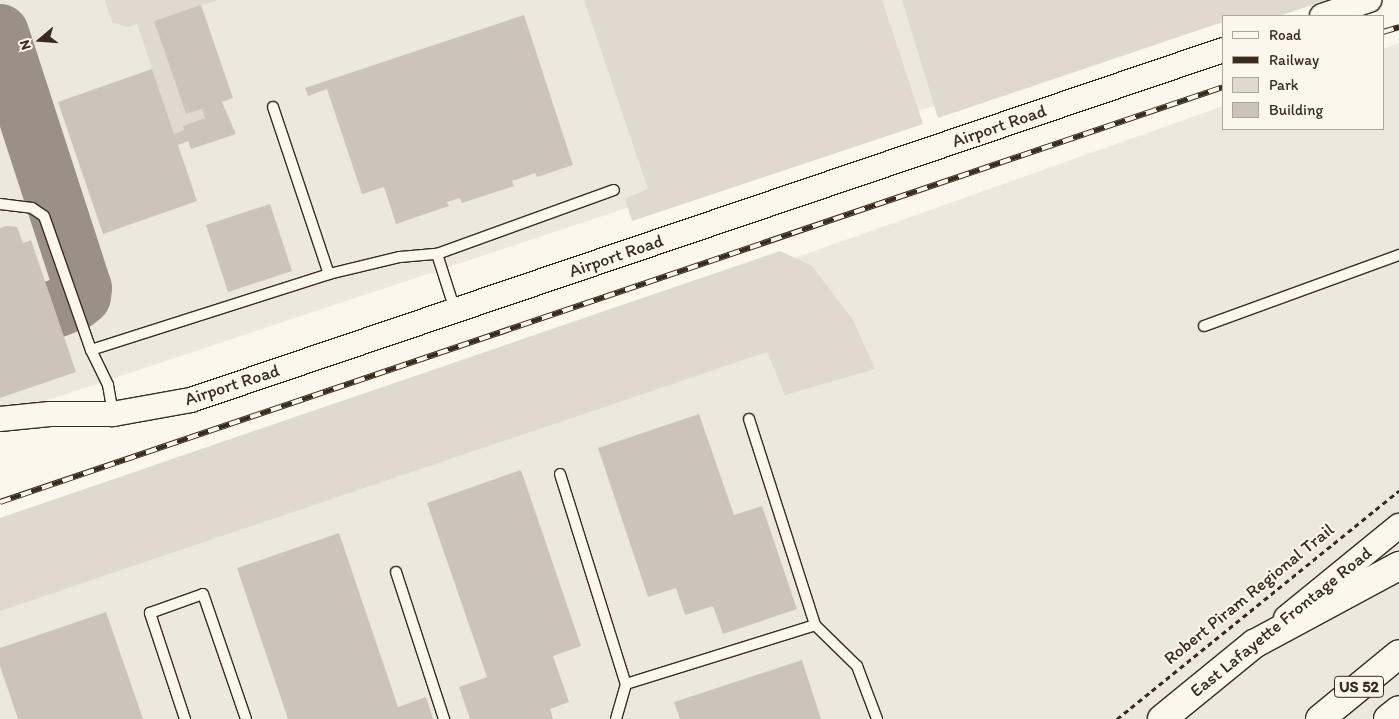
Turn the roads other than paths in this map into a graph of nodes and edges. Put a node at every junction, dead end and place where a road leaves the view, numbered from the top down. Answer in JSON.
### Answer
{"nodes":[{"id":1,"x":1369,"y":0,"type":"edge"},
{"id":2,"x":1325,"y":15,"type":"edge"},
{"id":3,"x":1222,"y":50,"type":"edge"},
{"id":4,"x":274,"y":107,"type":"dead end"},
{"id":5,"x":614,"y":190,"type":"dead end"},
{"id":6,"x":0,"y":204,"type":"edge"},
{"id":7,"x":437,"y":254,"type":"junction"},
{"id":8,"x":1399,"y":255,"type":"edge"},
{"id":9,"x":329,"y":274,"type":"junction"},
{"id":10,"x":455,"y":310,"type":"junction"},
{"id":11,"x":1204,"y":326,"type":"dead end"},
{"id":12,"x":91,"y":350,"type":"junction"},
{"id":13,"x":113,"y":414,"type":"junction"},
{"id":14,"x":0,"y":419,"type":"edge"},
{"id":15,"x":749,"y":419,"type":"dead end"},
{"id":16,"x":560,"y":474,"type":"dead end"},
{"id":17,"x":1399,"y":526,"type":"edge"},
{"id":18,"x":1399,"y":566,"type":"edge"},
{"id":19,"x":396,"y":572,"type":"dead end"},
{"id":20,"x":815,"y":625,"type":"junction"},
{"id":21,"x":1254,"y":644,"type":"junction"},
{"id":22,"x":1399,"y":654,"type":"edge"},
{"id":23,"x":626,"y":684,"type":"junction"},
{"id":24,"x":1399,"y":710,"type":"edge"},
{"id":25,"x":186,"y":719,"type":"edge"},
{"id":26,"x":246,"y":719,"type":"edge"},
{"id":27,"x":444,"y":719,"type":"edge"},
{"id":28,"x":616,"y":719,"type":"edge"},
{"id":29,"x":877,"y":719,"type":"edge"},
{"id":30,"x":1162,"y":719,"type":"edge"},
{"id":31,"x":1320,"y":719,"type":"edge"},
{"id":32,"x":1388,"y":719,"type":"edge"}],
"edges":[{"from":1,"to":2,"type":"street"},
{"from":3,"to":10,"type":"street","name":"Airport Road"},
{"from":4,"to":9,"type":"lane"},
{"from":5,"to":7,"type":"lane"},
{"from":6,"to":12,"type":"lane"},
{"from":7,"to":9,"type":"lane"},
{"from":7,"to":10,"type":"lane"},
{"from":8,"to":11,"type":"lane"},
{"from":9,"to":12,"type":"lane"},
{"from":10,"to":13,"type":"street","name":"Airport Road"},
{"from":12,"to":13,"type":"lane"},
{"from":13,"to":14,"type":"street","name":"Airport Road"},
{"from":15,"to":20,"type":"lane"},
{"from":16,"to":23,"type":"lane"},
{"from":17,"to":21,"type":"street","name":"East Lafayette Frontage Road"},
{"from":18,"to":21,"type":"main road"},
{"from":19,"to":27,"type":"lane"},
{"from":20,"to":23,"type":"lane"},
{"from":20,"to":29,"type":"lane"},
{"from":21,"to":30,"type":"main road","name":"East Lafayette Frontage Road"},
{"from":22,"to":31,"type":"main road","number":"US 52"},
{"from":23,"to":28,"type":"lane"},
{"from":24,"to":32,"type":"main road","number":"US 52"},
{"from":25,"to":26,"type":"lane"}]}
